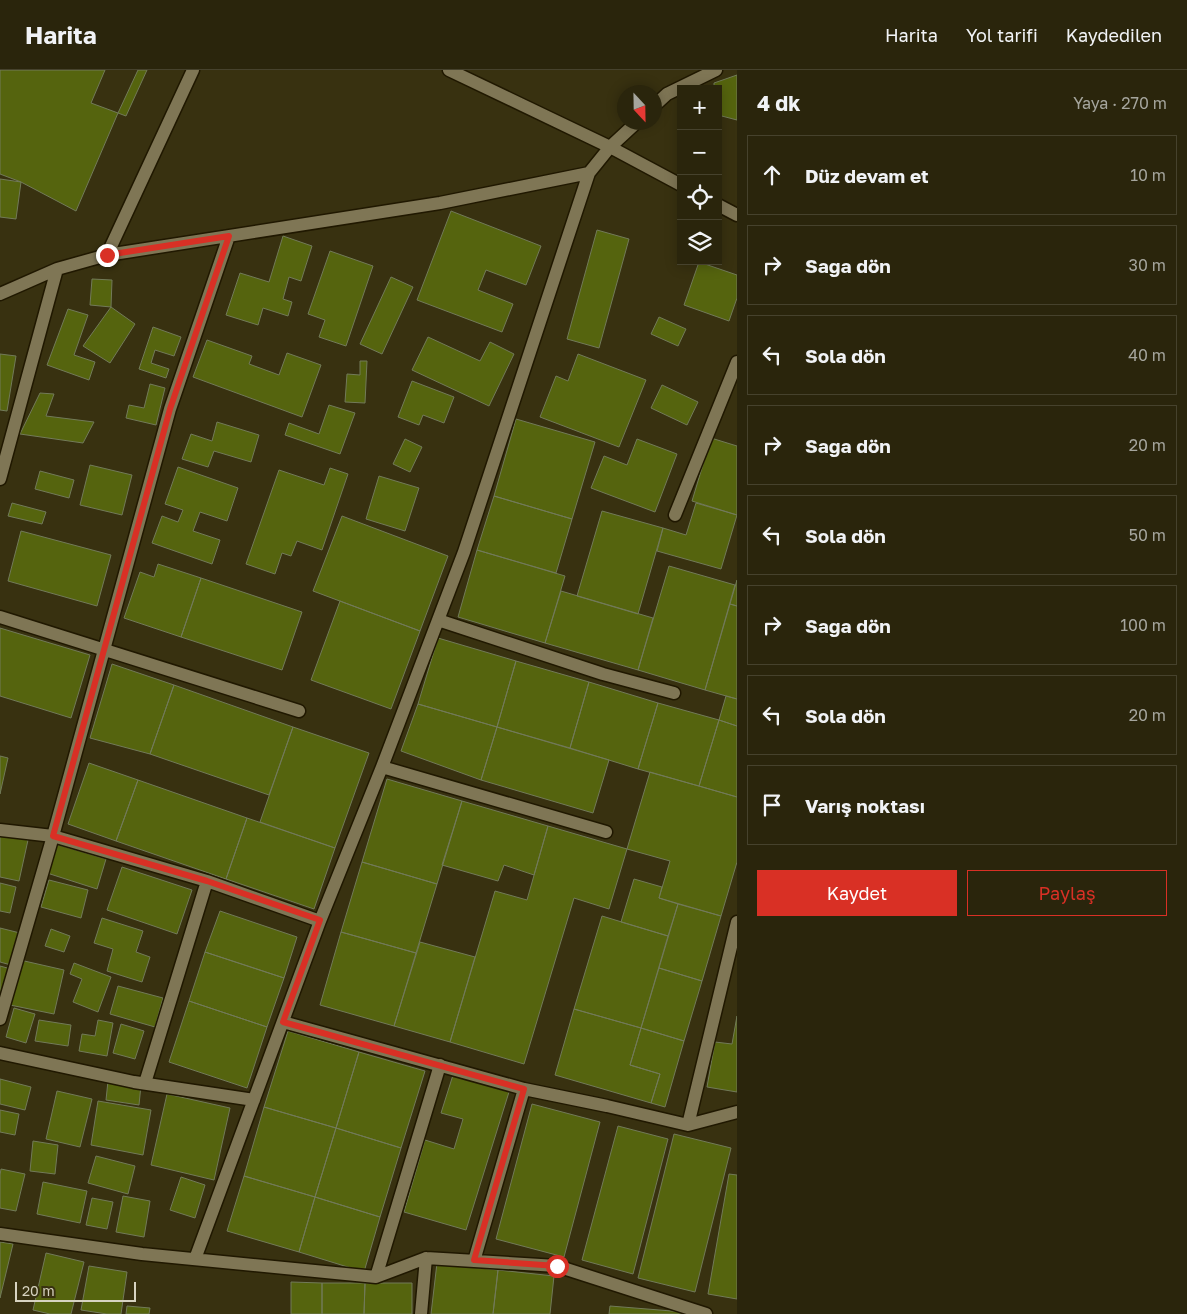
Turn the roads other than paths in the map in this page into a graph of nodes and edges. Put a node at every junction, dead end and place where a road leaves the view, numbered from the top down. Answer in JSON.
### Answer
{"nodes":[{"id":1,"x":193,"y":70,"type":"edge"},
{"id":2,"x":449,"y":70,"type":"edge"},
{"id":3,"x":716,"y":70,"type":"edge"},
{"id":4,"x":662,"y":99,"type":"edge"},
{"id":5,"x":628,"y":130,"type":"edge"},
{"id":6,"x":610,"y":147,"type":"junction"},
{"id":7,"x":589,"y":173,"type":"junction"},
{"id":8,"x":677,"y":183,"type":"edge"},
{"id":9,"x":722,"y":207,"type":"edge"},
{"id":10,"x":737,"y":215,"type":"edge"},
{"id":11,"x":229,"y":236,"type":"junction"},
{"id":12,"x":107,"y":255,"type":"junction"},
{"id":13,"x":57,"y":269,"type":"junction"},
{"id":14,"x":0,"y":294,"type":"edge"},
{"id":15,"x":737,"y":362,"type":"edge"},
{"id":16,"x":0,"y":479,"type":"edge"},
{"id":17,"x":676,"y":515,"type":"dead end"},
{"id":18,"x":0,"y":617,"type":"edge"},
{"id":19,"x":438,"y":620,"type":"junction"},
{"id":20,"x":104,"y":649,"type":"junction"},
{"id":21,"x":674,"y":693,"type":"dead end"},
{"id":22,"x":299,"y":711,"type":"dead end"},
{"id":23,"x":382,"y":767,"type":"junction"},
{"id":24,"x":0,"y":830,"type":"edge"},
{"id":25,"x":606,"y":832,"type":"dead end"},
{"id":26,"x":53,"y":836,"type":"junction"},
{"id":27,"x":207,"y":881,"type":"junction"},
{"id":28,"x":320,"y":920,"type":"junction"},
{"id":29,"x":737,"y":922,"type":"edge"},
{"id":30,"x":0,"y":1019,"type":"edge"},
{"id":31,"x":283,"y":1022,"type":"junction"},
{"id":32,"x":0,"y":1054,"type":"edge"},
{"id":33,"x":440,"y":1065,"type":"junction"},
{"id":34,"x":145,"y":1083,"type":"junction"},
{"id":35,"x":524,"y":1089,"type":"junction"},
{"id":36,"x":254,"y":1100,"type":"junction"},
{"id":37,"x":737,"y":1112,"type":"edge"},
{"id":38,"x":688,"y":1125,"type":"junction"},
{"id":39,"x":0,"y":1234,"type":"edge"},
{"id":40,"x":426,"y":1258,"type":"junction"},
{"id":41,"x":195,"y":1259,"type":"junction"},
{"id":42,"x":474,"y":1260,"type":"junction"},
{"id":43,"x":376,"y":1277,"type":"junction"},
{"id":44,"x":421,"y":1314,"type":"edge"},
{"id":45,"x":706,"y":1314,"type":"edge"}],
"edges":[{"from":1,"to":12,"type":"street"},
{"from":2,"to":6,"type":"street"},
{"from":3,"to":4,"type":"street"},
{"from":5,"to":6,"type":"street"},
{"from":6,"to":7,"type":"street"},
{"from":6,"to":8,"type":"street"},
{"from":7,"to":11,"type":"street"},
{"from":7,"to":19,"type":"street"},
{"from":9,"to":10,"type":"street"},
{"from":11,"to":12,"type":"street"},
{"from":11,"to":20,"type":"street"},
{"from":12,"to":13,"type":"street"},
{"from":13,"to":14,"type":"street"},
{"from":13,"to":16,"type":"street"},
{"from":15,"to":17,"type":"street"},
{"from":18,"to":20,"type":"street"},
{"from":19,"to":21,"type":"street"},
{"from":19,"to":23,"type":"street"},
{"from":20,"to":22,"type":"street"},
{"from":20,"to":26,"type":"street"},
{"from":23,"to":25,"type":"street"},
{"from":23,"to":28,"type":"street"},
{"from":24,"to":26,"type":"street"},
{"from":26,"to":27,"type":"street"},
{"from":26,"to":30,"type":"street"},
{"from":27,"to":28,"type":"street"},
{"from":27,"to":34,"type":"street"},
{"from":28,"to":31,"type":"street"},
{"from":29,"to":38,"type":"street"},
{"from":31,"to":33,"type":"street"},
{"from":31,"to":36,"type":"street"},
{"from":32,"to":34,"type":"street"},
{"from":33,"to":35,"type":"street"},
{"from":33,"to":43,"type":"street"},
{"from":34,"to":36,"type":"street"},
{"from":35,"to":38,"type":"street"},
{"from":35,"to":42,"type":"street"},
{"from":36,"to":41,"type":"street"},
{"from":37,"to":38,"type":"street"},
{"from":39,"to":41,"type":"street"},
{"from":40,"to":42,"type":"street"},
{"from":40,"to":43,"type":"street"},
{"from":40,"to":44,"type":"street"},
{"from":41,"to":43,"type":"street"},
{"from":42,"to":45,"type":"street"}]}
